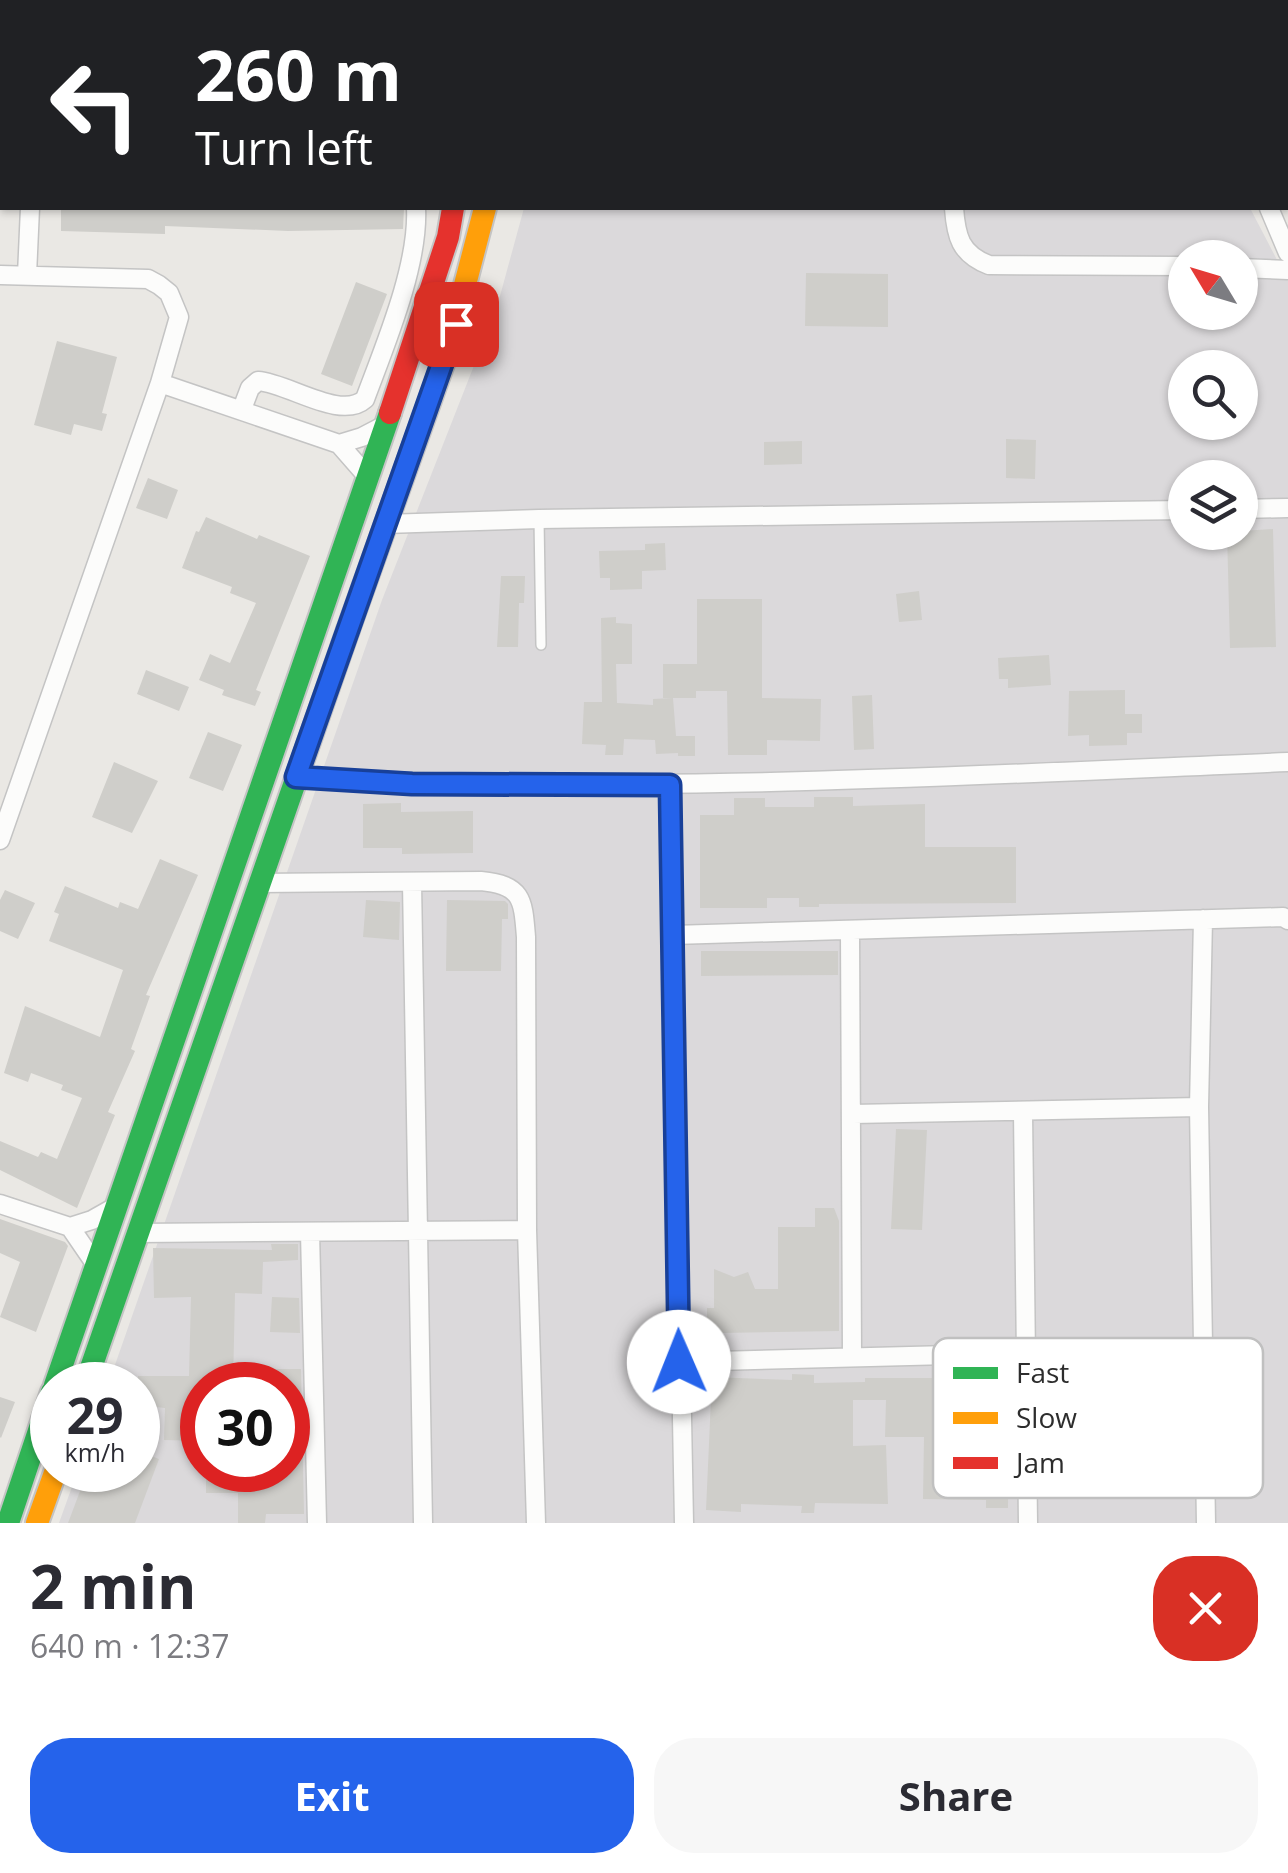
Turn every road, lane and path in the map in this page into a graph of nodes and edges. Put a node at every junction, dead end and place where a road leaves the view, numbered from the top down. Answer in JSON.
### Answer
{"nodes":[{"id":1,"x":30,"y":210,"type":"edge"},
{"id":2,"x":416,"y":210,"type":"edge"},
{"id":3,"x":453,"y":210,"type":"edge"},
{"id":4,"x":484,"y":210,"type":"edge"},
{"id":5,"x":954,"y":210,"type":"edge"},
{"id":6,"x":1270,"y":210,"type":"edge"},
{"id":7,"x":1288,"y":252,"type":"edge"},
{"id":8,"x":1168,"y":266,"type":"edge"},
{"id":9,"x":1258,"y":269,"type":"edge"},
{"id":10,"x":1288,"y":270,"type":"edge"},
{"id":11,"x":0,"y":275,"type":"edge"},
{"id":12,"x":27,"y":275,"type":"junction"},
{"id":13,"x":160,"y":384,"type":"junction"},
{"id":14,"x":242,"y":409,"type":"junction"},
{"id":15,"x":385,"y":425,"type":"junction"},
{"id":16,"x":340,"y":444,"type":"junction"},
{"id":17,"x":367,"y":476,"type":"junction"},
{"id":18,"x":1288,"y":508,"type":"edge"},
{"id":19,"x":1258,"y":509,"type":"edge"},
{"id":20,"x":1168,"y":510,"type":"edge"},
{"id":21,"x":538,"y":519,"type":"junction"},
{"id":22,"x":386,"y":524,"type":"junction"},
{"id":23,"x":541,"y":644,"type":"dead end"},
{"id":24,"x":1288,"y":762,"type":"edge"},
{"id":25,"x":296,"y":777,"type":"junction"},
{"id":26,"x":670,"y":785,"type":"junction"},
{"id":27,"x":0,"y":840,"type":"edge"},
{"id":28,"x":259,"y":883,"type":"junction"},
{"id":29,"x":412,"y":883,"type":"junction"},
{"id":30,"x":1286,"y":917,"type":"edge"},
{"id":31,"x":1203,"y":919,"type":"junction"},
{"id":32,"x":850,"y":932,"type":"junction"},
{"id":33,"x":672,"y":935,"type":"junction"},
{"id":34,"x":183,"y":1014,"type":"junction"},
{"id":35,"x":212,"y":1014,"type":"junction"},
{"id":36,"x":1199,"y":1106,"type":"junction"},
{"id":37,"x":1023,"y":1113,"type":"junction"},
{"id":38,"x":853,"y":1114,"type":"junction"},
{"id":39,"x":0,"y":1204,"type":"edge"},
{"id":40,"x":115,"y":1207,"type":"junction"},
{"id":41,"x":70,"y":1227,"type":"junction"},
{"id":42,"x":417,"y":1230,"type":"junction"},
{"id":43,"x":526,"y":1230,"type":"junction"},
{"id":44,"x":310,"y":1232,"type":"junction"},
{"id":45,"x":138,"y":1233,"type":"junction"},
{"id":46,"x":96,"y":1266,"type":"junction"},
{"id":47,"x":1024,"y":1338,"type":"edge"},
{"id":48,"x":1203,"y":1338,"type":"edge"},
{"id":49,"x":933,"y":1354,"type":"edge"},
{"id":50,"x":852,"y":1355,"type":"junction"},
{"id":51,"x":63,"y":1362,"type":"edge"},
{"id":52,"x":94,"y":1362,"type":"edge"},
{"id":53,"x":679,"y":1362,"type":"junction"},
{"id":54,"x":30,"y":1458,"type":"edge"},
{"id":55,"x":48,"y":1492,"type":"edge"},
{"id":56,"x":1027,"y":1498,"type":"edge"},
{"id":57,"x":1206,"y":1498,"type":"edge"},
{"id":58,"x":8,"y":1523,"type":"edge"},
{"id":59,"x":37,"y":1523,"type":"edge"},
{"id":60,"x":317,"y":1523,"type":"edge"},
{"id":61,"x":423,"y":1523,"type":"edge"},
{"id":62,"x":536,"y":1523,"type":"edge"},
{"id":63,"x":684,"y":1523,"type":"edge"},
{"id":64,"x":1028,"y":1523,"type":"edge"},
{"id":65,"x":1206,"y":1523,"type":"edge"}],
"edges":[{"from":1,"to":12,"type":"street"},
{"from":2,"to":14,"type":"street"},
{"from":3,"to":15,"type":"street"},
{"from":4,"to":22,"type":"street"},
{"from":5,"to":8,"type":"street"},
{"from":6,"to":7,"type":"street"},
{"from":9,"to":10,"type":"street"},
{"from":11,"to":12,"type":"street"},
{"from":12,"to":13,"type":"street"},
{"from":13,"to":14,"type":"street"},
{"from":13,"to":27,"type":"street"},
{"from":14,"to":16,"type":"street"},
{"from":15,"to":16,"type":"street"},
{"from":15,"to":17,"type":"street"},
{"from":16,"to":17,"type":"street"},
{"from":17,"to":34,"type":"street"},
{"from":18,"to":19,"type":"street"},
{"from":20,"to":21,"type":"street"},
{"from":21,"to":22,"type":"street"},
{"from":21,"to":23,"type":"lane"},
{"from":22,"to":25,"type":"street"},
{"from":24,"to":26,"type":"street"},
{"from":25,"to":26,"type":"street"},
{"from":25,"to":28,"type":"street"},
{"from":26,"to":33,"type":"street"},
{"from":28,"to":29,"type":"street"},
{"from":28,"to":35,"type":"street"},
{"from":29,"to":42,"type":"street"},
{"from":29,"to":43,"type":"street"},
{"from":30,"to":31,"type":"street"},
{"from":31,"to":32,"type":"street"},
{"from":31,"to":36,"type":"street"},
{"from":32,"to":33,"type":"street"},
{"from":32,"to":38,"type":"street"},
{"from":33,"to":53,"type":"street"},
{"from":34,"to":35,"type":"street"},
{"from":34,"to":40,"type":"street"},
{"from":35,"to":45,"type":"street"},
{"from":36,"to":37,"type":"street"},
{"from":36,"to":48,"type":"street"},
{"from":37,"to":38,"type":"street"},
{"from":37,"to":47,"type":"street"},
{"from":38,"to":50,"type":"street"},
{"from":39,"to":41,"type":"street"},
{"from":40,"to":41,"type":"street"},
{"from":40,"to":46,"type":"street"},
{"from":41,"to":46,"type":"street"},
{"from":42,"to":43,"type":"street"},
{"from":42,"to":44,"type":"street"},
{"from":42,"to":61,"type":"street"},
{"from":43,"to":62,"type":"street"},
{"from":44,"to":45,"type":"street"},
{"from":44,"to":60,"type":"street"},
{"from":45,"to":52,"type":"street"},
{"from":46,"to":51,"type":"street"},
{"from":49,"to":50,"type":"street"},
{"from":50,"to":53,"type":"street"},
{"from":53,"to":63,"type":"street"},
{"from":54,"to":58,"type":"street"},
{"from":55,"to":59,"type":"street"},
{"from":56,"to":64,"type":"street"},
{"from":57,"to":65,"type":"street"}]}
